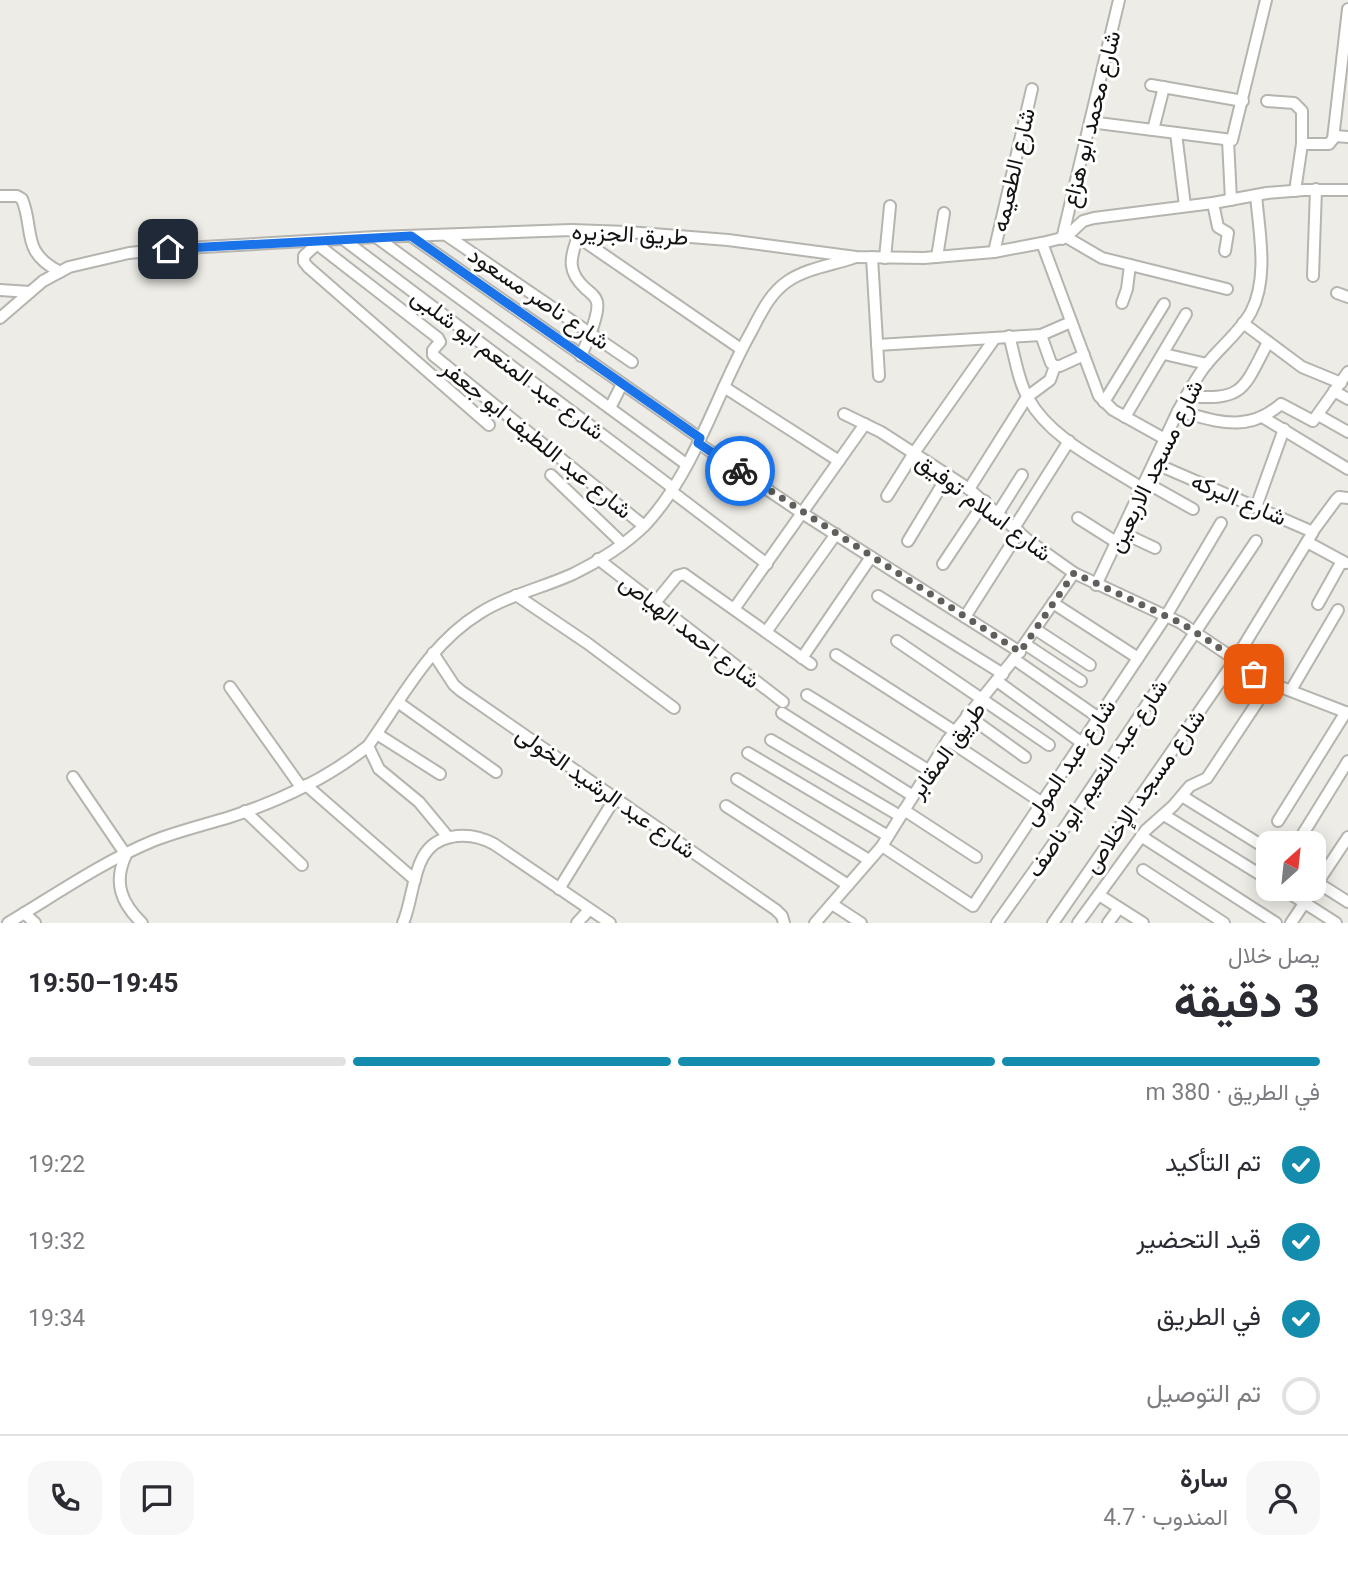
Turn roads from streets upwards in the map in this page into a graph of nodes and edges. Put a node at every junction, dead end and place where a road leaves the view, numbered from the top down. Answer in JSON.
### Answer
{"nodes":[{"id":1,"x":1119,"y":0,"type":"edge"},
{"id":2,"x":1266,"y":0,"type":"edge"},
{"id":3,"x":1348,"y":9,"type":"edge"},
{"id":4,"x":1151,"y":85,"type":"dead end"},
{"id":5,"x":1164,"y":87,"type":"junction"},
{"id":6,"x":1031,"y":89,"type":"dead end"},
{"id":7,"x":1242,"y":101,"type":"junction"},
{"id":8,"x":1267,"y":101,"type":"dead end"},
{"id":9,"x":1090,"y":122,"type":"junction"},
{"id":10,"x":1153,"y":130,"type":"junction"},
{"id":11,"x":1176,"y":133,"type":"junction"},
{"id":12,"x":1348,"y":137,"type":"edge"},
{"id":13,"x":1333,"y":139,"type":"junction"},
{"id":14,"x":1230,"y":140,"type":"junction"},
{"id":15,"x":1302,"y":144,"type":"junction"},
{"id":16,"x":1316,"y":189,"type":"junction"},
{"id":17,"x":1348,"y":190,"type":"edge"},
{"id":18,"x":1295,"y":191,"type":"junction"},
{"id":19,"x":1262,"y":194,"type":"junction"},
{"id":20,"x":0,"y":197,"type":"edge"},
{"id":21,"x":1231,"y":200,"type":"junction"},
{"id":22,"x":1213,"y":203,"type":"junction"},
{"id":23,"x":890,"y":206,"type":"dead end"},
{"id":24,"x":1185,"y":206,"type":"junction"},
{"id":25,"x":944,"y":213,"type":"dead end"},
{"id":26,"x":579,"y":234,"type":"junction"},
{"id":27,"x":446,"y":235,"type":"junction"},
{"id":28,"x":411,"y":236,"type":"junction"},
{"id":29,"x":376,"y":237,"type":"junction"},
{"id":30,"x":1064,"y":238,"type":"junction"},
{"id":31,"x":344,"y":239,"type":"junction"},
{"id":32,"x":315,"y":243,"type":"junction"},
{"id":33,"x":1042,"y":243,"type":"junction"},
{"id":34,"x":1225,"y":251,"type":"dead end"},
{"id":35,"x":994,"y":252,"type":"junction"},
{"id":36,"x":856,"y":257,"type":"junction"},
{"id":37,"x":872,"y":257,"type":"junction"},
{"id":38,"x":937,"y":257,"type":"junction"},
{"id":39,"x":885,"y":258,"type":"junction"},
{"id":40,"x":1130,"y":265,"type":"junction"},
{"id":41,"x":60,"y":272,"type":"junction"},
{"id":42,"x":1313,"y":276,"type":"dead end"},
{"id":43,"x":0,"y":289,"type":"edge"},
{"id":44,"x":1227,"y":289,"type":"dead end"},
{"id":45,"x":30,"y":292,"type":"junction"},
{"id":46,"x":1337,"y":293,"type":"dead end"},
{"id":47,"x":1348,"y":297,"type":"edge"},
{"id":48,"x":1122,"y":303,"type":"dead end"},
{"id":49,"x":1164,"y":304,"type":"dead end"},
{"id":50,"x":1186,"y":314,"type":"dead end"},
{"id":51,"x":0,"y":317,"type":"edge"},
{"id":52,"x":1071,"y":322,"type":"junction"},
{"id":53,"x":1243,"y":323,"type":"junction"},
{"id":54,"x":545,"y":331,"type":"junction"},
{"id":55,"x":590,"y":333,"type":"junction"},
{"id":56,"x":1041,"y":335,"type":"junction"},
{"id":57,"x":1009,"y":337,"type":"junction"},
{"id":58,"x":995,"y":338,"type":"junction"},
{"id":59,"x":1268,"y":342,"type":"junction"},
{"id":60,"x":877,"y":345,"type":"junction"},
{"id":61,"x":741,"y":349,"type":"junction"},
{"id":62,"x":533,"y":352,"type":"junction"},
{"id":63,"x":1164,"y":354,"type":"junction"},
{"id":64,"x":1084,"y":355,"type":"junction"},
{"id":65,"x":581,"y":356,"type":"junction"},
{"id":66,"x":632,"y":362,"type":"dead end"},
{"id":67,"x":1207,"y":364,"type":"junction"},
{"id":68,"x":1055,"y":366,"type":"junction"},
{"id":69,"x":1348,"y":372,"type":"edge"},
{"id":70,"x":879,"y":376,"type":"dead end"},
{"id":71,"x":622,"y":384,"type":"junction"},
{"id":72,"x":724,"y":387,"type":"junction"},
{"id":73,"x":1337,"y":387,"type":"junction"},
{"id":74,"x":1186,"y":396,"type":"junction"},
{"id":75,"x":1027,"y":397,"type":"junction"},
{"id":76,"x":1348,"y":399,"type":"edge"},
{"id":77,"x":1104,"y":402,"type":"junction"},
{"id":78,"x":610,"y":408,"type":"junction"},
{"id":79,"x":1178,"y":411,"type":"junction"},
{"id":80,"x":844,"y":414,"type":"dead end"},
{"id":81,"x":1318,"y":415,"type":"junction"},
{"id":82,"x":1125,"y":417,"type":"junction"},
{"id":83,"x":1264,"y":418,"type":"junction"},
{"id":84,"x":865,"y":424,"type":"junction"},
{"id":85,"x":489,"y":425,"type":"dead end"},
{"id":86,"x":1284,"y":429,"type":"junction"},
{"id":87,"x":1348,"y":432,"type":"edge"},
{"id":88,"x":1165,"y":439,"type":"junction"},
{"id":89,"x":699,"y":440,"type":"junction"},
{"id":90,"x":1069,"y":441,"type":"junction"},
{"id":91,"x":914,"y":453,"type":"junction"},
{"id":92,"x":839,"y":461,"type":"junction"},
{"id":93,"x":1154,"y":463,"type":"junction"},
{"id":94,"x":686,"y":464,"type":"junction"},
{"id":95,"x":1348,"y":470,"type":"edge"},
{"id":96,"x":551,"y":475,"type":"dead end"},
{"id":97,"x":948,"y":475,"type":"junction"},
{"id":98,"x":1022,"y":475,"type":"dead end"},
{"id":99,"x":1143,"y":485,"type":"junction"},
{"id":100,"x":969,"y":489,"type":"junction"},
{"id":101,"x":672,"y":490,"type":"junction"},
{"id":102,"x":887,"y":496,"type":"dead end"},
{"id":103,"x":1348,"y":498,"type":"edge"},
{"id":104,"x":985,"y":501,"type":"junction"},
{"id":105,"x":1256,"y":507,"type":"junction"},
{"id":106,"x":1193,"y":509,"type":"dead end"},
{"id":107,"x":802,"y":513,"type":"junction"},
{"id":108,"x":998,"y":513,"type":"junction"},
{"id":109,"x":1078,"y":518,"type":"dead end"},
{"id":110,"x":1221,"y":523,"type":"dead end"},
{"id":111,"x":645,"y":526,"type":"junction"},
{"id":112,"x":1017,"y":530,"type":"junction"},
{"id":113,"x":1313,"y":531,"type":"junction"},
{"id":114,"x":836,"y":534,"type":"junction"},
{"id":115,"x":1119,"y":537,"type":"junction"},
{"id":116,"x":908,"y":541,"type":"dead end"},
{"id":117,"x":1256,"y":541,"type":"dead end"},
{"id":118,"x":1307,"y":542,"type":"junction"},
{"id":119,"x":622,"y":543,"type":"junction"},
{"id":120,"x":1154,"y":548,"type":"dead end"},
{"id":121,"x":871,"y":557,"type":"junction"},
{"id":122,"x":598,"y":559,"type":"junction"},
{"id":123,"x":1345,"y":563,"type":"edge"},
{"id":124,"x":766,"y":564,"type":"junction"},
{"id":125,"x":943,"y":564,"type":"dead end"},
{"id":126,"x":1074,"y":573,"type":"junction"},
{"id":127,"x":1096,"y":585,"type":"junction"},
{"id":128,"x":516,"y":595,"type":"junction"},
{"id":129,"x":878,"y":596,"type":"dead end"},
{"id":130,"x":1053,"y":603,"type":"junction"},
{"id":131,"x":654,"y":604,"type":"junction"},
{"id":132,"x":1318,"y":604,"type":"dead end"},
{"id":133,"x":734,"y":609,"type":"junction"},
{"id":134,"x":1338,"y":610,"type":"dead end"},
{"id":135,"x":1166,"y":616,"type":"junction"},
{"id":136,"x":965,"y":617,"type":"junction"},
{"id":137,"x":1035,"y":629,"type":"junction"},
{"id":138,"x":766,"y":632,"type":"junction"},
{"id":139,"x":1196,"y":632,"type":"junction"},
{"id":140,"x":897,"y":641,"type":"dead end"},
{"id":141,"x":1020,"y":652,"type":"junction"},
{"id":142,"x":433,"y":653,"type":"junction"},
{"id":143,"x":836,"y":655,"type":"dead end"},
{"id":144,"x":1138,"y":658,"type":"junction"},
{"id":145,"x":1235,"y":660,"type":"junction"},
{"id":146,"x":1090,"y":665,"type":"dead end"},
{"id":147,"x":1000,"y":678,"type":"junction"},
{"id":148,"x":1082,"y":681,"type":"dead end"},
{"id":149,"x":1270,"y":683,"type":"junction"},
{"id":150,"x":230,"y":687,"type":"dead end"},
{"id":151,"x":1291,"y":691,"type":"junction"},
{"id":152,"x":807,"y":695,"type":"dead end"},
{"id":153,"x":983,"y":698,"type":"junction"},
{"id":154,"x":399,"y":703,"type":"junction"},
{"id":155,"x":674,"y":708,"type":"dead end"},
{"id":156,"x":1347,"y":712,"type":"edge"},
{"id":157,"x":967,"y":715,"type":"junction"},
{"id":158,"x":1099,"y":718,"type":"junction"},
{"id":159,"x":377,"y":734,"type":"junction"},
{"id":160,"x":951,"y":736,"type":"junction"},
{"id":161,"x":771,"y":740,"type":"dead end"},
{"id":162,"x":1082,"y":743,"type":"junction"},
{"id":163,"x":1049,"y":745,"type":"dead end"},
{"id":164,"x":368,"y":747,"type":"junction"},
{"id":165,"x":748,"y":753,"type":"dead end"},
{"id":166,"x":1025,"y":757,"type":"dead end"},
{"id":167,"x":1348,"y":761,"type":"edge"},
{"id":168,"x":928,"y":770,"type":"junction"},
{"id":169,"x":496,"y":772,"type":"dead end"},
{"id":170,"x":440,"y":775,"type":"dead end"},
{"id":171,"x":72,"y":777,"type":"dead end"},
{"id":172,"x":737,"y":779,"type":"dead end"},
{"id":173,"x":304,"y":786,"type":"junction"},
{"id":174,"x":913,"y":796,"type":"junction"},
{"id":175,"x":1182,"y":796,"type":"junction"},
{"id":176,"x":615,"y":798,"type":"junction"},
{"id":177,"x":1041,"y":803,"type":"junction"},
{"id":178,"x":726,"y":806,"type":"dead end"},
{"id":179,"x":245,"y":811,"type":"junction"},
{"id":180,"x":902,"y":813,"type":"junction"},
{"id":181,"x":1164,"y":815,"type":"junction"},
{"id":182,"x":1278,"y":821,"type":"dead end"},
{"id":183,"x":1305,"y":831,"type":"edge"},
{"id":184,"x":1141,"y":836,"type":"junction"},
{"id":185,"x":447,"y":837,"type":"junction"},
{"id":186,"x":1348,"y":838,"type":"edge"},
{"id":187,"x":885,"y":841,"type":"junction"},
{"id":188,"x":1256,"y":842,"type":"edge"},
{"id":189,"x":126,"y":855,"type":"junction"},
{"id":190,"x":976,"y":858,"type":"dead end"},
{"id":191,"x":869,"y":860,"type":"junction"},
{"id":192,"x":302,"y":865,"type":"dead end"},
{"id":193,"x":1143,"y":870,"type":"dead end"},
{"id":194,"x":1326,"y":870,"type":"edge"},
{"id":195,"x":1256,"y":872,"type":"edge"},
{"id":196,"x":415,"y":880,"type":"junction"},
{"id":197,"x":848,"y":885,"type":"junction"},
{"id":198,"x":559,"y":889,"type":"junction"},
{"id":199,"x":1326,"y":890,"type":"edge"},
{"id":200,"x":1098,"y":895,"type":"junction"},
{"id":201,"x":1305,"y":902,"type":"joint"},
{"id":202,"x":1348,"y":902,"type":"edge"},
{"id":203,"x":832,"y":904,"type":"junction"},
{"id":204,"x":1119,"y":908,"type":"junction"},
{"id":205,"x":589,"y":910,"type":"junction"},
{"id":206,"x":24,"y":913,"type":"junction"},
{"id":207,"x":1138,"y":922,"type":"edge"},
{"id":208,"x":8,"y":923,"type":"edge"},
{"id":209,"x":35,"y":923,"type":"edge"},
{"id":210,"x":142,"y":923,"type":"edge"},
{"id":211,"x":403,"y":923,"type":"edge"},
{"id":212,"x":577,"y":923,"type":"edge"},
{"id":213,"x":610,"y":923,"type":"edge"},
{"id":214,"x":785,"y":923,"type":"edge"},
{"id":215,"x":815,"y":923,"type":"edge"},
{"id":216,"x":861,"y":923,"type":"edge"},
{"id":217,"x":997,"y":923,"type":"edge"},
{"id":218,"x":1053,"y":923,"type":"edge"},
{"id":219,"x":1078,"y":923,"type":"edge"},
{"id":220,"x":1108,"y":923,"type":"edge"},
{"id":221,"x":1224,"y":923,"type":"edge"},
{"id":222,"x":1276,"y":923,"type":"edge"},
{"id":223,"x":1292,"y":923,"type":"edge"},
{"id":224,"x":1336,"y":923,"type":"edge"}],
"edges":[{"from":1,"to":9,"type":"street","name":"شارع محمد ابو هزاع"},
{"from":2,"to":7,"type":"street"},
{"from":3,"to":13,"type":"street"},
{"from":4,"to":5,"type":"street"},
{"from":5,"to":7,"type":"street"},
{"from":5,"to":10,"type":"street"},
{"from":6,"to":35,"type":"street","name":"شارع الطعيمه"},
{"from":7,"to":14,"type":"street"},
{"from":8,"to":15,"type":"street"},
{"from":9,"to":10,"type":"street"},
{"from":9,"to":30,"type":"street","name":"شارع محمد ابو هزاع"},
{"from":10,"to":11,"type":"street"},
{"from":11,"to":14,"type":"street"},
{"from":11,"to":24,"type":"street"},
{"from":12,"to":13,"type":"street"},
{"from":13,"to":15,"type":"street"},
{"from":14,"to":21,"type":"street"},
{"from":15,"to":18,"type":"street"},
{"from":16,"to":17,"type":"street","name":"طريق الجزيره"},
{"from":16,"to":18,"type":"street","name":"طريق الجزيره"},
{"from":16,"to":42,"type":"street"},
{"from":18,"to":19,"type":"street","name":"طريق الجزيره"},
{"from":19,"to":21,"type":"street","name":"طريق الجزيره"},
{"from":19,"to":53,"type":"street","name":"شارع مسجد الاربعين"},
{"from":20,"to":41,"type":"street"},
{"from":21,"to":22,"type":"street","name":"طريق الجزيره"},
{"from":22,"to":24,"type":"street","name":"طريق الجزيره"},
{"from":22,"to":34,"type":"street"},
{"from":23,"to":39,"type":"street"},
{"from":24,"to":30,"type":"street","name":"طريق الجزيره"},
{"from":25,"to":38,"type":"street"},
{"from":26,"to":27,"type":"street","name":"طريق الجزيره"},
{"from":26,"to":36,"type":"street","name":"طريق الجزيره"},
{"from":26,"to":55,"type":"street"},
{"from":26,"to":61,"type":"street"},
{"from":27,"to":28,"type":"street","name":"طريق الجزيره"},
{"from":27,"to":55,"type":"street","name":"شارع ناصر مسعود"},
{"from":28,"to":29,"type":"street","name":"طريق الجزيره"},
{"from":28,"to":54,"type":"street"},
{"from":29,"to":31,"type":"street","name":"طريق الجزيره"},
{"from":29,"to":62,"type":"street"},
{"from":30,"to":33,"type":"street","name":"طريق الجزيره"},
{"from":30,"to":40,"type":"street"},
{"from":31,"to":32,"type":"street","name":"طريق الجزيره"},
{"from":31,"to":101,"type":"street","name":"شارع عبد المنعم ابو شلبى"},
{"from":32,"to":41,"type":"street","name":"طريق الجزيره"},
{"from":32,"to":85,"type":"street"},
{"from":32,"to":111,"type":"street","name":"شارع عبد اللطيف ابو جعفر"},
{"from":33,"to":35,"type":"street","name":"طريق الجزيره"},
{"from":33,"to":52,"type":"street"},
{"from":35,"to":38,"type":"street","name":"طريق الجزيره"},
{"from":36,"to":37,"type":"street","name":"طريق الجزيره"},
{"from":36,"to":61,"type":"street"},
{"from":37,"to":39,"type":"street","name":"طريق الجزيره"},
{"from":37,"to":60,"type":"street"},
{"from":38,"to":39,"type":"street","name":"طريق الجزيره"},
{"from":40,"to":44,"type":"street"},
{"from":40,"to":48,"type":"street"},
{"from":41,"to":45,"type":"street","name":"طريق الجزيره"},
{"from":43,"to":45,"type":"street"},
{"from":45,"to":51,"type":"street","name":"طريق الجزيره"},
{"from":46,"to":47,"type":"street"},
{"from":49,"to":77,"type":"street"},
{"from":50,"to":63,"type":"street"},
{"from":52,"to":56,"type":"street"},
{"from":52,"to":64,"type":"street"},
{"from":53,"to":59,"type":"street"},
{"from":53,"to":67,"type":"street","name":"شارع مسجد الاربعين"},
{"from":54,"to":62,"type":"street"},
{"from":54,"to":65,"type":"street"},
{"from":55,"to":65,"type":"street"},
{"from":55,"to":66,"type":"street","name":"شارع ناصر مسعود"},
{"from":56,"to":57,"type":"street"},
{"from":56,"to":68,"type":"street"},
{"from":57,"to":58,"type":"street"},
{"from":57,"to":75,"type":"street"},
{"from":58,"to":60,"type":"street"},
{"from":58,"to":91,"type":"street"},
{"from":59,"to":73,"type":"street"},
{"from":59,"to":74,"type":"street"},
{"from":60,"to":70,"type":"street"},
{"from":61,"to":72,"type":"street"},
{"from":62,"to":78,"type":"street"},
{"from":63,"to":67,"type":"street"},
{"from":63,"to":82,"type":"street"},
{"from":64,"to":68,"type":"street"},
{"from":64,"to":77,"type":"street"},
{"from":65,"to":71,"type":"street"},
{"from":67,"to":74,"type":"street","name":"شارع مسجد الاربعين"},
{"from":68,"to":75,"type":"street"},
{"from":69,"to":73,"type":"street"},
{"from":71,"to":78,"type":"street"},
{"from":71,"to":89,"type":"street"},
{"from":72,"to":89,"type":"street"},
{"from":72,"to":92,"type":"street"},
{"from":73,"to":76,"type":"street"},
{"from":73,"to":81,"type":"street"},
{"from":74,"to":79,"type":"street","name":"شارع مسجد الاربعين"},
{"from":75,"to":90,"type":"street"},
{"from":75,"to":100,"type":"street"},
{"from":77,"to":82,"type":"street"},
{"from":78,"to":94,"type":"street"},
{"from":79,"to":83,"type":"street"},
{"from":79,"to":88,"type":"street","name":"شارع مسجد الاربعين"},
{"from":80,"to":84,"type":"street","name":"شارع اسلام توفيق"},
{"from":81,"to":83,"type":"street"},
{"from":81,"to":87,"type":"street"},
{"from":82,"to":88,"type":"street"},
{"from":83,"to":86,"type":"street"},
{"from":84,"to":91,"type":"street","name":"شارع اسلام توفيق"},
{"from":84,"to":92,"type":"street"},
{"from":86,"to":95,"type":"street"},
{"from":86,"to":105,"type":"street"},
{"from":88,"to":93,"type":"street","name":"شارع مسجد الاربعين"},
{"from":89,"to":94,"type":"street"},
{"from":89,"to":107,"type":"street"},
{"from":90,"to":99,"type":"street"},
{"from":90,"to":112,"type":"street"},
{"from":91,"to":97,"type":"street","name":"شارع اسلام توفيق"},
{"from":91,"to":102,"type":"street"},
{"from":92,"to":107,"type":"street"},
{"from":93,"to":99,"type":"street","name":"شارع مسجد الاربعين"},
{"from":93,"to":105,"type":"street","name":"شارع البركه"},
{"from":94,"to":101,"type":"street"},
{"from":96,"to":119,"type":"street"},
{"from":97,"to":100,"type":"street","name":"شارع اسلام توفيق"},
{"from":97,"to":116,"type":"street"},
{"from":98,"to":108,"type":"street"},
{"from":99,"to":106,"type":"street"},
{"from":99,"to":115,"type":"street","name":"شارع مسجد الاربعين"},
{"from":100,"to":104,"type":"street","name":"شارع اسلام توفيق"},
{"from":101,"to":111,"type":"street"},
{"from":101,"to":124,"type":"street","name":"شارع عبد المنعم ابو شلبى"},
{"from":103,"to":113,"type":"street"},
{"from":104,"to":108,"type":"street","name":"شارع اسلام توفيق"},
{"from":104,"to":125,"type":"street"},
{"from":105,"to":113,"type":"street","name":"شارع البركه"},
{"from":107,"to":114,"type":"street"},
{"from":107,"to":124,"type":"street"},
{"from":108,"to":112,"type":"street","name":"شارع اسلام توفيق"},
{"from":109,"to":115,"type":"street"},
{"from":110,"to":135,"type":"street","name":"شارع عبد المولى"},
{"from":111,"to":119,"type":"street"},
{"from":112,"to":126,"type":"street","name":"شارع اسلام توفيق"},
{"from":112,"to":136,"type":"street"},
{"from":113,"to":118,"type":"street","name":"شارع البركه"},
{"from":114,"to":121,"type":"street"},
{"from":114,"to":138,"type":"street"},
{"from":115,"to":120,"type":"street"},
{"from":115,"to":127,"type":"street","name":"شارع مسجد الاربعين"},
{"from":117,"to":139,"type":"street","name":"شارع عبد النعيم ابو ناصف"},
{"from":118,"to":123,"type":"street"},
{"from":118,"to":145,"type":"street","name":"شارع البركه"},
{"from":119,"to":122,"type":"street"},
{"from":121,"to":136,"type":"street"},
{"from":121,"to":138,"type":"street"},
{"from":122,"to":128,"type":"street"},
{"from":122,"to":131,"type":"street","name":"شارع احمد الهياص"},
{"from":123,"to":132,"type":"street"},
{"from":124,"to":133,"type":"street"},
{"from":126,"to":127,"type":"street","name":"شارع اسلام توفيق"},
{"from":126,"to":130,"type":"street","name":"طريق المقابر"},
{"from":127,"to":135,"type":"street","name":"شارع اسلام توفيق"},
{"from":128,"to":142,"type":"street"},
{"from":128,"to":155,"type":"street"},
{"from":129,"to":147,"type":"street"},
{"from":130,"to":137,"type":"street","name":"طريق المقابر"},
{"from":130,"to":144,"type":"street"},
{"from":131,"to":133,"type":"street"},
{"from":131,"to":174,"type":"street","name":"شارع احمد الهياص"},
{"from":133,"to":138,"type":"street"},
{"from":134,"to":151,"type":"street"},
{"from":135,"to":139,"type":"street","name":"شارع اسلام توفيق"},
{"from":135,"to":144,"type":"street","name":"شارع عبد المولى"},
{"from":136,"to":141,"type":"street"},
{"from":137,"to":141,"type":"street","name":"طريق المقابر"},
{"from":137,"to":146,"type":"street"},
{"from":139,"to":145,"type":"street","name":"شارع اسلام توفيق"},
{"from":139,"to":217,"type":"street","name":"شارع عبد النعيم ابو ناصف"},
{"from":140,"to":153,"type":"street"},
{"from":141,"to":147,"type":"street","name":"طريق المقابر"},
{"from":141,"to":148,"type":"street"},
{"from":141,"to":158,"type":"street"},
{"from":142,"to":154,"type":"street"},
{"from":142,"to":176,"type":"street","name":"شارع عبد الرشيد الخولى"},
{"from":143,"to":160,"type":"street"},
{"from":144,"to":158,"type":"street","name":"شارع عبد المولى"},
{"from":145,"to":149,"type":"street","name":"شارع اسلام توفيق"},
{"from":145,"to":218,"type":"street","name":"شارع مسجد الإخلاص"},
{"from":147,"to":153,"type":"street","name":"طريق المقابر"},
{"from":147,"to":162,"type":"street"},
{"from":149,"to":151,"type":"street","name":"شارع اسلام توفيق"},
{"from":149,"to":175,"type":"street"},
{"from":150,"to":173,"type":"street"},
{"from":151,"to":156,"type":"street","name":"شارع اسلام توفيق"},
{"from":152,"to":168,"type":"street"},
{"from":153,"to":157,"type":"street","name":"طريق المقابر"},
{"from":153,"to":163,"type":"street"},
{"from":154,"to":159,"type":"street"},
{"from":154,"to":169,"type":"street"},
{"from":156,"to":182,"type":"street"},
{"from":157,"to":160,"type":"street","name":"طريق المقابر"},
{"from":157,"to":166,"type":"street"},
{"from":158,"to":162,"type":"street","name":"شارع عبد المولى"},
{"from":159,"to":164,"type":"street"},
{"from":159,"to":170,"type":"street"},
{"from":160,"to":168,"type":"street","name":"طريق المقابر"},
{"from":160,"to":177,"type":"street"},
{"from":161,"to":180,"type":"street"},
{"from":162,"to":177,"type":"street","name":"شارع عبد المولى"},
{"from":164,"to":173,"type":"street"},
{"from":164,"to":185,"type":"street"},
{"from":165,"to":187,"type":"street"},
{"from":167,"to":183,"type":"street"},
{"from":168,"to":174,"type":"street","name":"طريق المقابر"},
{"from":171,"to":189,"type":"street"},
{"from":172,"to":191,"type":"street"},
{"from":173,"to":179,"type":"street"},
{"from":173,"to":196,"type":"street"},
{"from":174,"to":180,"type":"street","name":"طريق المقابر"},
{"from":175,"to":181,"type":"street"},
{"from":175,"to":188,"type":"street"},
{"from":176,"to":198,"type":"street"},
{"from":176,"to":214,"type":"street","name":"شارع عبد الرشيد الخولى"},
{"from":177,"to":187,"type":"street","name":"شارع عبد المولى"},
{"from":178,"to":197,"type":"street"},
{"from":179,"to":189,"type":"street"},
{"from":179,"to":192,"type":"street"},
{"from":180,"to":187,"type":"street","name":"طريق المقابر"},
{"from":180,"to":190,"type":"street"},
{"from":181,"to":184,"type":"street"},
{"from":181,"to":195,"type":"street"},
{"from":184,"to":200,"type":"street"},
{"from":184,"to":222,"type":"street"},
{"from":185,"to":196,"type":"street"},
{"from":185,"to":198,"type":"street"},
{"from":186,"to":194,"type":"street"},
{"from":187,"to":191,"type":"street","name":"طريق المقابر"},
{"from":189,"to":206,"type":"street"},
{"from":189,"to":210,"type":"street"},
{"from":191,"to":197,"type":"street","name":"طريق المقابر"},
{"from":193,"to":221,"type":"street"},
{"from":196,"to":211,"type":"street"},
{"from":197,"to":203,"type":"street","name":"طريق المقابر"},
{"from":198,"to":205,"type":"street"},
{"from":199,"to":202,"type":"street"},
{"from":200,"to":204,"type":"street"},
{"from":200,"to":219,"type":"street"},
{"from":201,"to":223,"type":"street"},
{"from":201,"to":224,"type":"street"},
{"from":203,"to":215,"type":"street","name":"طريق المقابر"},
{"from":203,"to":216,"type":"street"},
{"from":204,"to":207,"type":"street"},
{"from":204,"to":220,"type":"street"},
{"from":205,"to":212,"type":"street"},
{"from":205,"to":213,"type":"street"},
{"from":206,"to":208,"type":"street"},
{"from":206,"to":209,"type":"street"}]}
